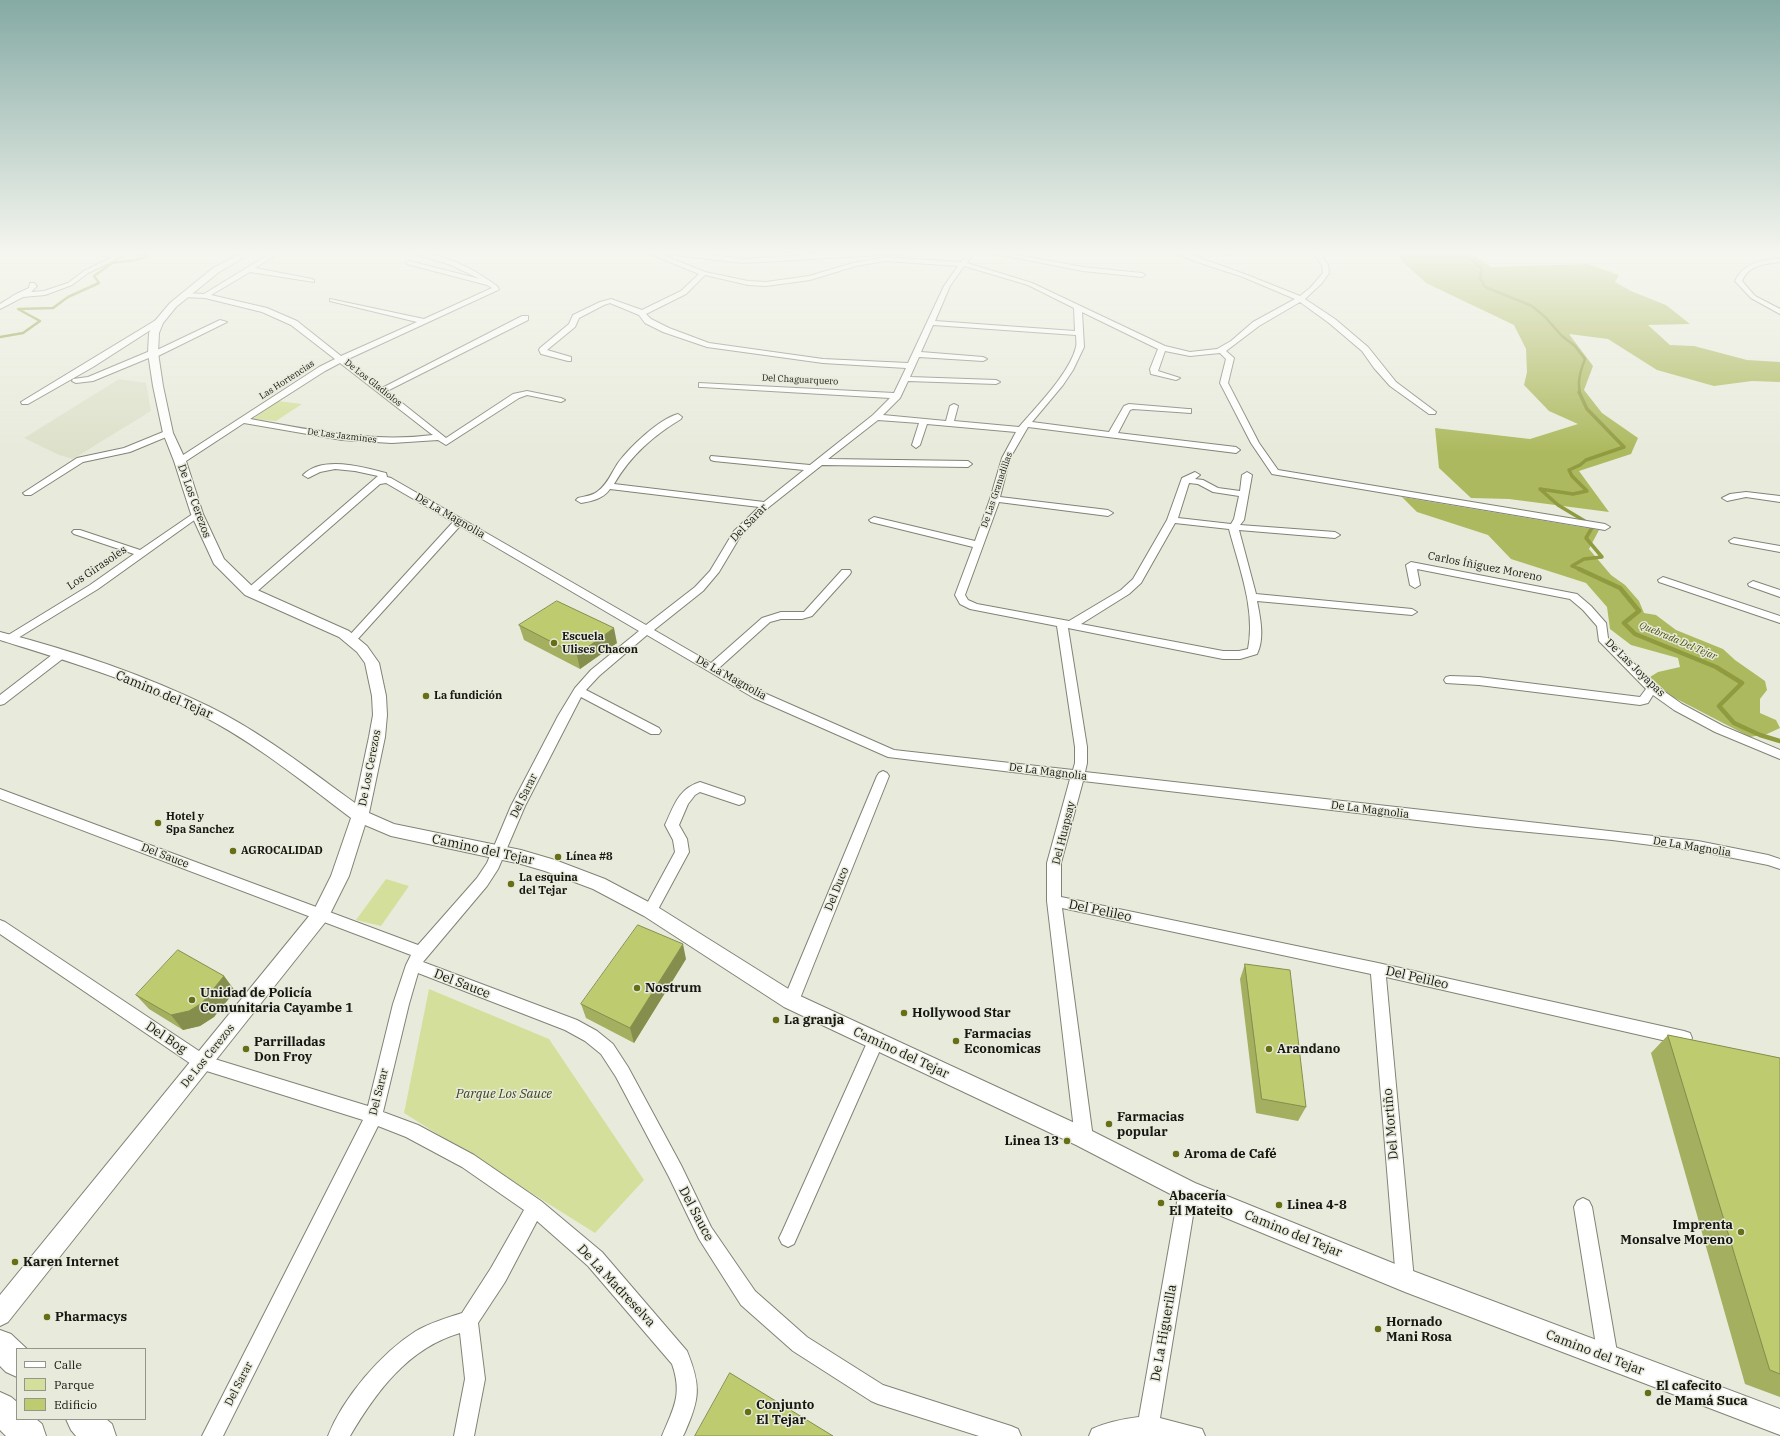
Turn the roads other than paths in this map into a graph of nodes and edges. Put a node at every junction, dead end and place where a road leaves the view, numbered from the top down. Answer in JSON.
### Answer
{"nodes":[{"id":1,"x":163,"y":318,"type":"edge"},
{"id":2,"x":285,"y":318,"type":"edge"},
{"id":3,"x":410,"y":318,"type":"edge"},
{"id":4,"x":430,"y":318,"type":"edge"},
{"id":5,"x":525,"y":318,"type":"dead end"},
{"id":6,"x":575,"y":318,"type":"edge"},
{"id":7,"x":646,"y":318,"type":"edge"},
{"id":8,"x":933,"y":318,"type":"edge"},
{"id":9,"x":1078,"y":318,"type":"edge"},
{"id":10,"x":1099,"y":318,"type":"edge"},
{"id":11,"x":1267,"y":318,"type":"edge"},
{"id":12,"x":1328,"y":318,"type":"edge"},
{"id":13,"x":423,"y":321,"type":"junction"},
{"id":14,"x":159,"y":322,"type":"junction"},
{"id":15,"x":223,"y":322,"type":"dead end"},
{"id":16,"x":930,"y":324,"type":"junction"},
{"id":17,"x":1079,"y":333,"type":"junction"},
{"id":18,"x":1162,"y":348,"type":"junction"},
{"id":19,"x":1221,"y":350,"type":"junction"},
{"id":20,"x":153,"y":354,"type":"junction"},
{"id":21,"x":341,"y":359,"type":"junction"},
{"id":22,"x":568,"y":359,"type":"dead end"},
{"id":23,"x":983,"y":359,"type":"dead end"},
{"id":24,"x":914,"y":360,"type":"junction"},
{"id":25,"x":1176,"y":378,"type":"dead end"},
{"id":26,"x":905,"y":379,"type":"junction"},
{"id":27,"x":76,"y":381,"type":"dead end"},
{"id":28,"x":996,"y":382,"type":"dead end"},
{"id":29,"x":702,"y":385,"type":"dead end"},
{"id":30,"x":382,"y":391,"type":"junction"},
{"id":31,"x":897,"y":396,"type":"junction"},
{"id":32,"x":561,"y":400,"type":"dead end"},
{"id":33,"x":25,"y":402,"type":"dead end"},
{"id":34,"x":954,"y":406,"type":"dead end"},
{"id":35,"x":1188,"y":411,"type":"dead end"},
{"id":36,"x":1432,"y":412,"type":"dead end"},
{"id":37,"x":678,"y":417,"type":"dead end"},
{"id":38,"x":876,"y":417,"type":"junction"},
{"id":39,"x":244,"y":421,"type":"junction"},
{"id":40,"x":924,"y":422,"type":"junction"},
{"id":41,"x":949,"y":424,"type":"junction"},
{"id":42,"x":1023,"y":427,"type":"junction"},
{"id":43,"x":168,"y":433,"type":"junction"},
{"id":44,"x":1112,"y":435,"type":"junction"},
{"id":45,"x":443,"y":440,"type":"junction"},
{"id":46,"x":916,"y":445,"type":"dead end"},
{"id":47,"x":1236,"y":450,"type":"dead end"},
{"id":48,"x":714,"y":458,"type":"dead end"},
{"id":49,"x":180,"y":461,"type":"junction"},
{"id":50,"x":968,"y":464,"type":"dead end"},
{"id":51,"x":816,"y":465,"type":"junction"},
{"id":52,"x":308,"y":475,"type":"dead end"},
{"id":53,"x":1195,"y":475,"type":"dead end"},
{"id":54,"x":1247,"y":475,"type":"dead end"},
{"id":55,"x":382,"y":479,"type":"junction"},
{"id":56,"x":1185,"y":480,"type":"junction"},
{"id":57,"x":608,"y":486,"type":"junction"},
{"id":58,"x":28,"y":493,"type":"dead end"},
{"id":59,"x":1243,"y":494,"type":"junction"},
{"id":60,"x":1727,"y":498,"type":"dead end"},
{"id":61,"x":995,"y":499,"type":"junction"},
{"id":62,"x":1780,"y":499,"type":"edge"},
{"id":63,"x":581,"y":500,"type":"dead end"},
{"id":64,"x":766,"y":505,"type":"junction"},
{"id":65,"x":1108,"y":513,"type":"dead end"},
{"id":66,"x":197,"y":514,"type":"junction"},
{"id":67,"x":874,"y":520,"type":"dead end"},
{"id":68,"x":1172,"y":520,"type":"junction"},
{"id":69,"x":459,"y":521,"type":"junction"},
{"id":70,"x":1233,"y":527,"type":"junction"},
{"id":71,"x":1605,"y":527,"type":"dead end"},
{"id":72,"x":77,"y":532,"type":"dead end"},
{"id":73,"x":1335,"y":536,"type":"dead end"},
{"id":74,"x":1734,"y":541,"type":"dead end"},
{"id":75,"x":978,"y":545,"type":"junction"},
{"id":76,"x":1780,"y":549,"type":"edge"},
{"id":77,"x":140,"y":553,"type":"junction"},
{"id":78,"x":846,"y":572,"type":"dead end"},
{"id":79,"x":1663,"y":580,"type":"dead end"},
{"id":80,"x":1753,"y":584,"type":"dead end"},
{"id":81,"x":1415,"y":585,"type":"dead end"},
{"id":82,"x":250,"y":592,"type":"junction"},
{"id":83,"x":1780,"y":594,"type":"edge"},
{"id":84,"x":1574,"y":596,"type":"joint"},
{"id":85,"x":1252,"y":597,"type":"junction"},
{"id":86,"x":1412,"y":612,"type":"dead end"},
{"id":87,"x":1780,"y":620,"type":"edge"},
{"id":88,"x":1066,"y":625,"type":"junction"},
{"id":89,"x":646,"y":631,"type":"junction"},
{"id":90,"x":4,"y":638,"type":"edge"},
{"id":91,"x":352,"y":639,"type":"junction"},
{"id":92,"x":61,"y":654,"type":"junction"},
{"id":93,"x":712,"y":668,"type":"junction"},
{"id":94,"x":1450,"y":680,"type":"dead end"},
{"id":95,"x":1654,"y":690,"type":"junction"},
{"id":96,"x":579,"y":691,"type":"junction"},
{"id":97,"x":0,"y":700,"type":"edge"},
{"id":98,"x":655,"y":731,"type":"dead end"},
{"id":99,"x":1780,"y":754,"type":"edge"},
{"id":100,"x":883,"y":776,"type":"dead end"},
{"id":101,"x":1078,"y":776,"type":"junction"},
{"id":102,"x":0,"y":794,"type":"edge"},
{"id":103,"x":739,"y":800,"type":"dead end"},
{"id":104,"x":360,"y":816,"type":"junction"},
{"id":105,"x":499,"y":852,"type":"junction"},
{"id":106,"x":1780,"y":864,"type":"edge"},
{"id":107,"x":1054,"y":901,"type":"junction"},
{"id":108,"x":650,"y":911,"type":"junction"},
{"id":109,"x":321,"y":915,"type":"junction"},
{"id":110,"x":0,"y":926,"type":"edge"},
{"id":111,"x":417,"y":959,"type":"junction"},
{"id":112,"x":1378,"y":969,"type":"junction"},
{"id":113,"x":791,"y":1001,"type":"junction"},
{"id":114,"x":876,"y":1041,"type":"junction"},
{"id":115,"x":1695,"y":1041,"type":"edge"},
{"id":116,"x":203,"y":1063,"type":"junction"},
{"id":117,"x":374,"y":1116,"type":"junction"},
{"id":118,"x":1084,"y":1138,"type":"junction"},
{"id":119,"x":1188,"y":1191,"type":"junction"},
{"id":120,"x":535,"y":1207,"type":"junction"},
{"id":121,"x":1583,"y":1207,"type":"dead end"},
{"id":122,"x":788,"y":1238,"type":"dead end"},
{"id":123,"x":1405,"y":1280,"type":"junction"},
{"id":124,"x":0,"y":1314,"type":"edge"},
{"id":125,"x":468,"y":1321,"type":"junction"},
{"id":126,"x":0,"y":1345,"type":"edge"},
{"id":127,"x":1608,"y":1358,"type":"junction"},
{"id":128,"x":16,"y":1360,"type":"edge"},
{"id":129,"x":0,"y":1408,"type":"edge"},
{"id":130,"x":83,"y":1420,"type":"edge"},
{"id":131,"x":1780,"y":1422,"type":"edge"},
{"id":132,"x":1148,"y":1426,"type":"junction"},
{"id":133,"x":30,"y":1436,"type":"edge"},
{"id":134,"x":100,"y":1436,"type":"edge"},
{"id":135,"x":212,"y":1436,"type":"edge"},
{"id":136,"x":338,"y":1436,"type":"edge"},
{"id":137,"x":464,"y":1436,"type":"edge"},
{"id":138,"x":672,"y":1436,"type":"edge"},
{"id":139,"x":1011,"y":1436,"type":"edge"},
{"id":140,"x":1099,"y":1436,"type":"edge"},
{"id":141,"x":1195,"y":1436,"type":"edge"}],
"edges":[{"from":1,"to":14,"type":"street","name":"De Los Cerezos"},
{"from":2,"to":21,"type":"street","name":"De Los Gladiolos"},
{"from":3,"to":13,"type":"street"},
{"from":4,"to":13,"type":"street","name":"Las Hortencias"},
{"from":5,"to":30,"type":"street"},
{"from":6,"to":22,"type":"street"},
{"from":7,"to":24,"type":"street"},
{"from":8,"to":16,"type":"street","name":"Del Sarar"},
{"from":9,"to":17,"type":"street","name":"De Las Granadillas"},
{"from":10,"to":18,"type":"street"},
{"from":11,"to":19,"type":"street"},
{"from":12,"to":36,"type":"street"},
{"from":13,"to":21,"type":"street","name":"Las Hortencias"},
{"from":14,"to":20,"type":"street","name":"De Los Cerezos"},
{"from":14,"to":33,"type":"street"},
{"from":15,"to":20,"type":"street"},
{"from":16,"to":17,"type":"street"},
{"from":16,"to":24,"type":"street","name":"Del Sarar"},
{"from":17,"to":42,"type":"street","name":"De Las Granadillas"},
{"from":18,"to":19,"type":"street"},
{"from":18,"to":25,"type":"street"},
{"from":19,"to":71,"type":"street"},
{"from":20,"to":27,"type":"street"},
{"from":20,"to":43,"type":"street","name":"De Los Cerezos"},
{"from":21,"to":30,"type":"street","name":"De Los Gladiolos"},
{"from":21,"to":39,"type":"street","name":"Las Hortencias"},
{"from":23,"to":24,"type":"street"},
{"from":24,"to":26,"type":"street","name":"Del Sarar"},
{"from":26,"to":28,"type":"street"},
{"from":26,"to":31,"type":"street","name":"Del Sarar"},
{"from":29,"to":31,"type":"street","name":"Del Chaguarquero"},
{"from":30,"to":45,"type":"street","name":"De Los Gladiolos"},
{"from":31,"to":38,"type":"street","name":"Del Sarar"},
{"from":32,"to":45,"type":"street"},
{"from":34,"to":41,"type":"street"},
{"from":35,"to":44,"type":"street"},
{"from":37,"to":57,"type":"street"},
{"from":38,"to":40,"type":"street"},
{"from":38,"to":51,"type":"street","name":"Del Sarar"},
{"from":39,"to":45,"type":"street","name":"De Las Jazmines"},
{"from":39,"to":49,"type":"street","name":"Las Hortencias"},
{"from":40,"to":41,"type":"street"},
{"from":40,"to":46,"type":"street"},
{"from":41,"to":42,"type":"street"},
{"from":42,"to":44,"type":"street"},
{"from":42,"to":61,"type":"street","name":"De Las Granadillas"},
{"from":43,"to":49,"type":"street","name":"De Los Cerezos"},
{"from":43,"to":58,"type":"street"},
{"from":44,"to":47,"type":"street"},
{"from":48,"to":51,"type":"street"},
{"from":49,"to":66,"type":"street","name":"De Los Cerezos"},
{"from":50,"to":51,"type":"street"},
{"from":51,"to":64,"type":"street","name":"Del Sarar"},
{"from":52,"to":55,"type":"street","name":"De La Magnolia"},
{"from":53,"to":56,"type":"street"},
{"from":54,"to":59,"type":"street"},
{"from":55,"to":69,"type":"street","name":"De La Magnolia"},
{"from":55,"to":82,"type":"street"},
{"from":56,"to":59,"type":"street"},
{"from":56,"to":68,"type":"street"},
{"from":57,"to":63,"type":"street"},
{"from":57,"to":64,"type":"street"},
{"from":59,"to":70,"type":"street"},
{"from":60,"to":62,"type":"street"},
{"from":61,"to":65,"type":"street"},
{"from":61,"to":75,"type":"street","name":"De Las Granadillas"},
{"from":64,"to":89,"type":"street","name":"Del Sarar"},
{"from":66,"to":77,"type":"street","name":"Los Girasoles"},
{"from":66,"to":82,"type":"street","name":"De Los Cerezos"},
{"from":67,"to":75,"type":"street"},
{"from":68,"to":70,"type":"street"},
{"from":68,"to":88,"type":"street"},
{"from":69,"to":89,"type":"street","name":"De La Magnolia"},
{"from":69,"to":91,"type":"street"},
{"from":70,"to":73,"type":"street"},
{"from":70,"to":85,"type":"street"},
{"from":72,"to":77,"type":"street"},
{"from":74,"to":76,"type":"street"},
{"from":75,"to":88,"type":"street","name":"De Las Granadillas"},
{"from":77,"to":90,"type":"street","name":"Los Girasoles"},
{"from":78,"to":93,"type":"street"},
{"from":79,"to":87,"type":"street"},
{"from":80,"to":83,"type":"street"},
{"from":81,"to":84,"type":"street","name":"Carlos Íñiguez Moreno"},
{"from":82,"to":91,"type":"street","name":"De Los Cerezos"},
{"from":84,"to":95,"type":"street","name":"De Las Joyapas"},
{"from":85,"to":86,"type":"street"},
{"from":85,"to":88,"type":"street"},
{"from":88,"to":101,"type":"street","name":"Del Huapsay"},
{"from":89,"to":93,"type":"street","name":"De La Magnolia"},
{"from":89,"to":96,"type":"street","name":"Del Sarar"},
{"from":90,"to":92,"type":"street","name":"Camino del Tejar"},
{"from":91,"to":104,"type":"street","name":"De Los Cerezos"},
{"from":92,"to":97,"type":"street"},
{"from":92,"to":104,"type":"street","name":"Camino del Tejar"},
{"from":93,"to":101,"type":"street","name":"De La Magnolia"},
{"from":94,"to":95,"type":"street"},
{"from":95,"to":99,"type":"street","name":"De Las Joyapas"},
{"from":96,"to":98,"type":"street"},
{"from":96,"to":105,"type":"street","name":"Del Sarar"},
{"from":100,"to":113,"type":"street","name":"Del Duco"},
{"from":101,"to":106,"type":"street","name":"De La Magnolia"},
{"from":101,"to":107,"type":"street","name":"Del Huapsay"},
{"from":102,"to":109,"type":"street","name":"Del Sauce"},
{"from":103,"to":108,"type":"street"},
{"from":104,"to":105,"type":"street","name":"Camino del Tejar"},
{"from":104,"to":109,"type":"street","name":"De Los Cerezos"},
{"from":105,"to":108,"type":"street","name":"Camino del Tejar"},
{"from":105,"to":111,"type":"street","name":"Del Sarar"},
{"from":107,"to":112,"type":"street","name":"Del Pelileo"},
{"from":107,"to":118,"type":"street","name":"Del Huapsay"},
{"from":108,"to":113,"type":"street","name":"Camino del Tejar"},
{"from":109,"to":111,"type":"street","name":"Del Sauce"},
{"from":109,"to":116,"type":"street","name":"De Los Cerezos"},
{"from":110,"to":116,"type":"street","name":"Del Bog"},
{"from":111,"to":117,"type":"street","name":"Del Sarar"},
{"from":111,"to":139,"type":"street","name":"Del Sauce"},
{"from":112,"to":115,"type":"street","name":"Del Pelileo"},
{"from":112,"to":123,"type":"street","name":"Del Mortiño"},
{"from":113,"to":114,"type":"street","name":"Camino del Tejar"},
{"from":114,"to":118,"type":"street","name":"Camino del Tejar"},
{"from":114,"to":122,"type":"street"},
{"from":116,"to":117,"type":"street","name":"Del Bog"},
{"from":116,"to":124,"type":"street","name":"De Los Cerezos"},
{"from":117,"to":120,"type":"street","name":"De La Madreselva"},
{"from":117,"to":135,"type":"street","name":"Del Sarar"},
{"from":118,"to":119,"type":"street","name":"Camino del Tejar"},
{"from":119,"to":123,"type":"street","name":"Camino del Tejar"},
{"from":119,"to":132,"type":"street","name":"De La Higuerilla"},
{"from":120,"to":125,"type":"street"},
{"from":120,"to":138,"type":"street","name":"De La Madreselva"},
{"from":121,"to":127,"type":"street"},
{"from":123,"to":127,"type":"street","name":"Camino del Tejar"},
{"from":125,"to":136,"type":"street"},
{"from":125,"to":137,"type":"street"},
{"from":126,"to":128,"type":"main road"},
{"from":127,"to":131,"type":"street","name":"Camino del Tejar"},
{"from":129,"to":133,"type":"main road"},
{"from":130,"to":134,"type":"main road"},
{"from":132,"to":140,"type":"street"},
{"from":132,"to":141,"type":"street"}]}
